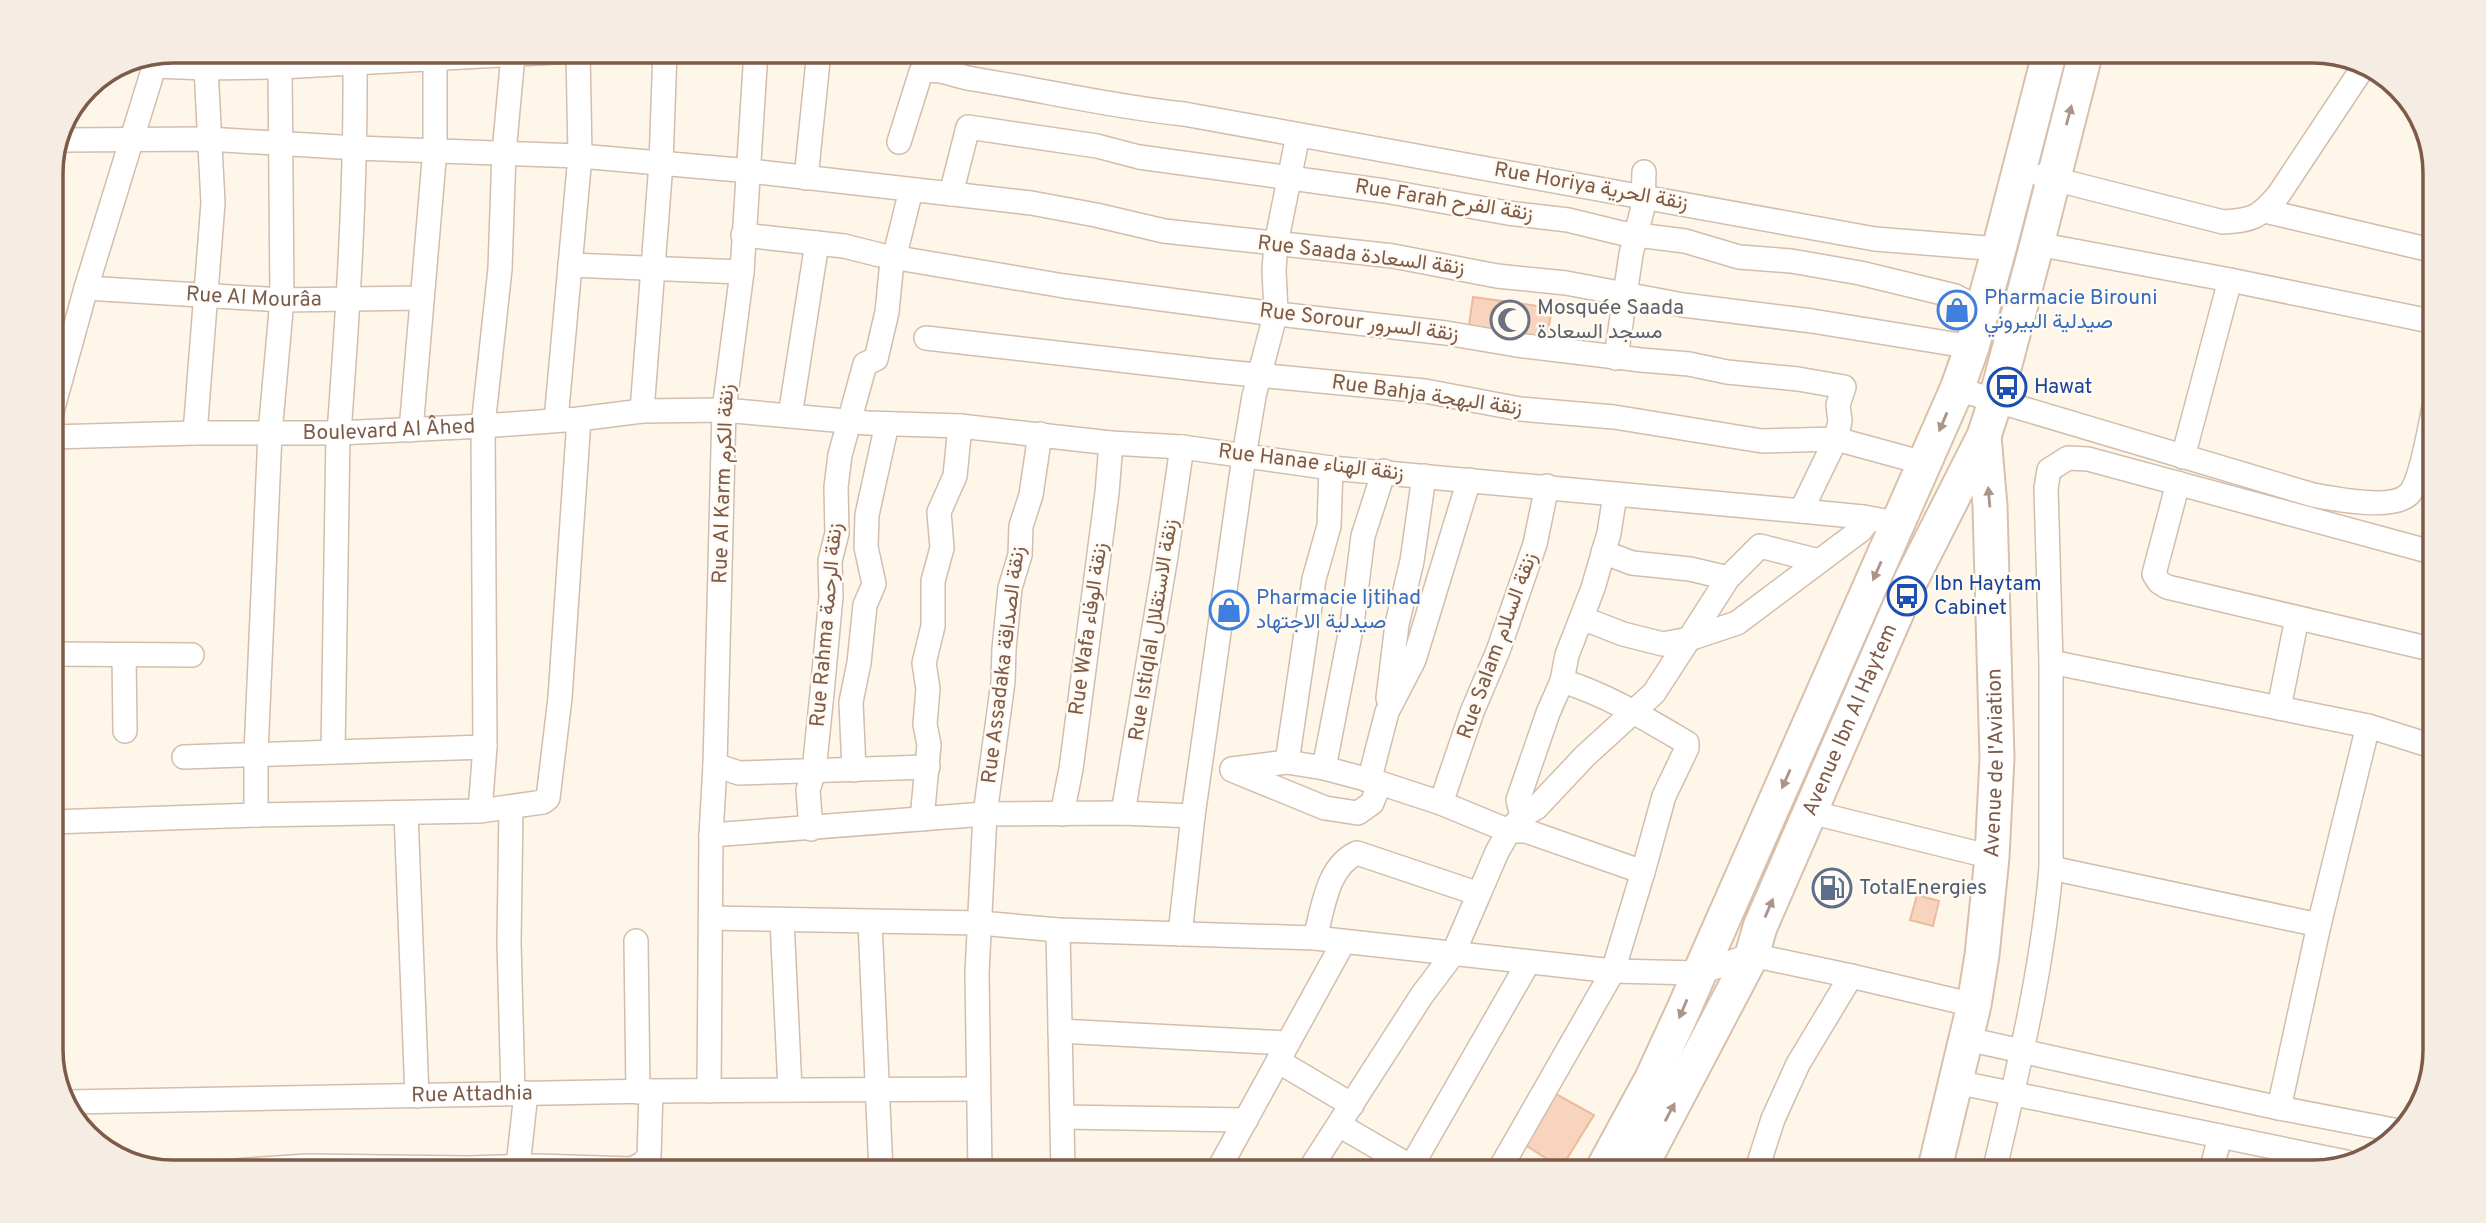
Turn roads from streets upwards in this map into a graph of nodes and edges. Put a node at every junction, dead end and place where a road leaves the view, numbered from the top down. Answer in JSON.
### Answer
{"nodes":[{"id":1,"x":175,"y":63,"type":"edge"},
{"id":2,"x":313,"y":63,"type":"edge"},
{"id":3,"x":346,"y":63,"type":"edge"},
{"id":4,"x":422,"y":63,"type":"edge"},
{"id":5,"x":500,"y":63,"type":"edge"},
{"id":6,"x":576,"y":63,"type":"edge"},
{"id":7,"x":665,"y":63,"type":"edge"},
{"id":8,"x":755,"y":63,"type":"edge"},
{"id":9,"x":819,"y":63,"type":"edge"},
{"id":10,"x":2047,"y":63,"type":"edge"},
{"id":11,"x":2083,"y":63,"type":"edge"},
{"id":12,"x":156,"y":65,"type":"edge"},
{"id":13,"x":280,"y":67,"type":"junction"},
{"id":14,"x":206,"y":68,"type":"junction"},
{"id":15,"x":2359,"y":73,"type":"edge"},
{"id":16,"x":1298,"y":135,"type":"junction"},
{"id":17,"x":133,"y":138,"type":"junction"},
{"id":18,"x":208,"y":139,"type":"junction"},
{"id":19,"x":68,"y":140,"type":"edge"},
{"id":20,"x":899,"y":142,"type":"dead end"},
{"id":21,"x":280,"y":144,"type":"junction"},
{"id":22,"x":356,"y":148,"type":"junction"},
{"id":23,"x":435,"y":149,"type":"junction"},
{"id":24,"x":504,"y":153,"type":"junction"},
{"id":25,"x":580,"y":156,"type":"junction"},
{"id":26,"x":661,"y":163,"type":"junction"},
{"id":27,"x":2018,"y":169,"type":"junction"},
{"id":28,"x":750,"y":171,"type":"junction"},
{"id":29,"x":1644,"y":172,"type":"dead end"},
{"id":30,"x":806,"y":178,"type":"junction"},
{"id":31,"x":1289,"y":178,"type":"junction"},
{"id":32,"x":2053,"y":178,"type":"junction"},
{"id":33,"x":911,"y":190,"type":"junction"},
{"id":34,"x":951,"y":194,"type":"junction"},
{"id":35,"x":1644,"y":197,"type":"junction"},
{"id":36,"x":2265,"y":211,"type":"junction"},
{"id":37,"x":743,"y":235,"type":"junction"},
{"id":38,"x":1637,"y":235,"type":"junction"},
{"id":39,"x":817,"y":243,"type":"junction"},
{"id":40,"x":1276,"y":244,"type":"junction"},
{"id":41,"x":2037,"y":244,"type":"junction"},
{"id":42,"x":2423,"y":248,"type":"edge"},
{"id":43,"x":1999,"y":249,"type":"junction"},
{"id":44,"x":894,"y":257,"type":"junction"},
{"id":45,"x":570,"y":265,"type":"junction"},
{"id":46,"x":654,"y":268,"type":"junction"},
{"id":47,"x":741,"y":272,"type":"junction"},
{"id":48,"x":2230,"y":280,"type":"junction"},
{"id":49,"x":86,"y":288,"type":"junction"},
{"id":50,"x":1625,"y":294,"type":"junction"},
{"id":51,"x":207,"y":297,"type":"junction"},
{"id":52,"x":422,"y":298,"type":"junction"},
{"id":53,"x":282,"y":300,"type":"junction"},
{"id":54,"x":349,"y":300,"type":"junction"},
{"id":55,"x":1982,"y":310,"type":"junction"},
{"id":56,"x":1276,"y":312,"type":"junction"},
{"id":57,"x":2423,"y":320,"type":"edge"},
{"id":58,"x":63,"y":334,"type":"edge"},
{"id":59,"x":926,"y":338,"type":"dead end"},
{"id":60,"x":1972,"y":347,"type":"junction"},
{"id":61,"x":1616,"y":358,"type":"junction"},
{"id":62,"x":1260,"y":376,"type":"junction"},
{"id":63,"x":1957,"y":389,"type":"junction"},
{"id":64,"x":1995,"y":402,"type":"junction"},
{"id":65,"x":724,"y":410,"type":"junction"},
{"id":66,"x":642,"y":411,"type":"junction"},
{"id":67,"x":790,"y":416,"type":"junction"},
{"id":68,"x":579,"y":419,"type":"junction"},
{"id":69,"x":556,"y":420,"type":"junction"},
{"id":70,"x":849,"y":421,"type":"junction"},
{"id":71,"x":887,"y":424,"type":"junction"},
{"id":72,"x":483,"y":426,"type":"junction"},
{"id":73,"x":960,"y":426,"type":"junction"},
{"id":74,"x":411,"y":429,"type":"junction"},
{"id":75,"x":195,"y":433,"type":"junction"},
{"id":76,"x":270,"y":433,"type":"junction"},
{"id":77,"x":338,"y":433,"type":"junction"},
{"id":78,"x":1040,"y":434,"type":"junction"},
{"id":79,"x":1983,"y":436,"type":"junction"},
{"id":80,"x":63,"y":437,"type":"edge"},
{"id":81,"x":1836,"y":439,"type":"junction"},
{"id":82,"x":1111,"y":443,"type":"junction"},
{"id":83,"x":1182,"y":447,"type":"junction"},
{"id":84,"x":1244,"y":456,"type":"junction"},
{"id":85,"x":2183,"y":457,"type":"junction"},
{"id":86,"x":2423,"y":458,"type":"edge"},
{"id":87,"x":1924,"y":463,"type":"junction"},
{"id":88,"x":1331,"y":468,"type":"junction"},
{"id":89,"x":1384,"y":471,"type":"junction"},
{"id":90,"x":1424,"y":476,"type":"junction"},
{"id":91,"x":1469,"y":480,"type":"junction"},
{"id":92,"x":2178,"y":483,"type":"junction"},
{"id":93,"x":1547,"y":486,"type":"junction"},
{"id":94,"x":1956,"y":487,"type":"junction"},
{"id":95,"x":1615,"y":495,"type":"junction"},
{"id":96,"x":1801,"y":511,"type":"junction"},
{"id":97,"x":1863,"y":517,"type":"junction"},
{"id":98,"x":1896,"y":523,"type":"junction"},
{"id":99,"x":2423,"y":550,"type":"edge"},
{"id":100,"x":1603,"y":552,"type":"junction"},
{"id":101,"x":1991,"y":558,"type":"junction"},
{"id":102,"x":1819,"y":561,"type":"junction"},
{"id":103,"x":1728,"y":578,"type":"junction"},
{"id":104,"x":1582,"y":618,"type":"junction"},
{"id":105,"x":2297,"y":618,"type":"junction"},
{"id":106,"x":1689,"y":639,"type":"junction"},
{"id":107,"x":2423,"y":647,"type":"edge"},
{"id":108,"x":63,"y":654,"type":"edge"},
{"id":109,"x":192,"y":655,"type":"dead end"},
{"id":110,"x":124,"y":656,"type":"junction"},
{"id":111,"x":2052,"y":662,"type":"junction"},
{"id":112,"x":1562,"y":681,"type":"junction"},
{"id":113,"x":2279,"y":708,"type":"junction"},
{"id":114,"x":1387,"y":712,"type":"junction"},
{"id":115,"x":1633,"y":713,"type":"junction"},
{"id":116,"x":2368,"y":726,"type":"junction"},
{"id":117,"x":125,"y":731,"type":"dead end"},
{"id":118,"x":2423,"y":743,"type":"edge"},
{"id":119,"x":485,"y":747,"type":"junction"},
{"id":120,"x":333,"y":751,"type":"junction"},
{"id":121,"x":256,"y":753,"type":"junction"},
{"id":122,"x":184,"y":757,"type":"dead end"},
{"id":123,"x":1287,"y":762,"type":"junction"},
{"id":124,"x":715,"y":765,"type":"junction"},
{"id":125,"x":928,"y":767,"type":"junction"},
{"id":126,"x":1325,"y":768,"type":"junction"},
{"id":127,"x":854,"y":770,"type":"junction"},
{"id":128,"x":1231,"y":770,"type":"junction"},
{"id":129,"x":814,"y":771,"type":"junction"},
{"id":130,"x":1200,"y":774,"type":"junction"},
{"id":131,"x":1374,"y":782,"type":"junction"},
{"id":132,"x":1441,"y":803,"type":"junction"},
{"id":133,"x":511,"y":808,"type":"junction"},
{"id":134,"x":480,"y":811,"type":"junction"},
{"id":135,"x":1810,"y":812,"type":"junction"},
{"id":136,"x":406,"y":813,"type":"junction"},
{"id":137,"x":1123,"y":813,"type":"junction"},
{"id":138,"x":985,"y":814,"type":"junction"},
{"id":139,"x":1062,"y":814,"type":"junction"},
{"id":140,"x":256,"y":815,"type":"junction"},
{"id":141,"x":1193,"y":816,"type":"junction"},
{"id":142,"x":922,"y":819,"type":"junction"},
{"id":143,"x":63,"y":822,"type":"edge"},
{"id":144,"x":1516,"y":823,"type":"junction"},
{"id":145,"x":811,"y":828,"type":"junction"},
{"id":146,"x":711,"y":835,"type":"junction"},
{"id":147,"x":1992,"y":857,"type":"junction"},
{"id":148,"x":2051,"y":868,"type":"junction"},
{"id":149,"x":1643,"y":872,"type":"junction"},
{"id":150,"x":1479,"y":894,"type":"junction"},
{"id":151,"x":711,"y":918,"type":"junction"},
{"id":152,"x":782,"y":920,"type":"junction"},
{"id":153,"x":870,"y":922,"type":"junction"},
{"id":154,"x":980,"y":923,"type":"junction"},
{"id":155,"x":2319,"y":925,"type":"junction"},
{"id":156,"x":1058,"y":930,"type":"junction"},
{"id":157,"x":1180,"y":934,"type":"junction"},
{"id":158,"x":1315,"y":938,"type":"junction"},
{"id":159,"x":636,"y":941,"type":"dead end"},
{"id":160,"x":1343,"y":943,"type":"junction"},
{"id":161,"x":1453,"y":954,"type":"junction"},
{"id":162,"x":1752,"y":955,"type":"junction"},
{"id":163,"x":1528,"y":963,"type":"junction"},
{"id":164,"x":1613,"y":971,"type":"junction"},
{"id":165,"x":1698,"y":973,"type":"junction"},
{"id":166,"x":1851,"y":976,"type":"junction"},
{"id":167,"x":1973,"y":1005,"type":"junction"},
{"id":168,"x":1060,"y":1031,"type":"junction"},
{"id":169,"x":1967,"y":1039,"type":"junction"},
{"id":170,"x":2023,"y":1051,"type":"junction"},
{"id":171,"x":1283,"y":1052,"type":"junction"},
{"id":172,"x":1956,"y":1082,"type":"junction"},
{"id":173,"x":878,"y":1088,"type":"junction"},
{"id":174,"x":978,"y":1089,"type":"junction"},
{"id":175,"x":790,"y":1090,"type":"junction"},
{"id":176,"x":644,"y":1091,"type":"junction"},
{"id":177,"x":709,"y":1091,"type":"junction"},
{"id":178,"x":2012,"y":1092,"type":"junction"},
{"id":179,"x":520,"y":1093,"type":"junction"},
{"id":180,"x":416,"y":1096,"type":"junction"},
{"id":181,"x":76,"y":1102,"type":"edge"},
{"id":182,"x":1352,"y":1105,"type":"junction"},
{"id":183,"x":2279,"y":1108,"type":"junction"},
{"id":184,"x":1062,"y":1117,"type":"junction"},
{"id":185,"x":1246,"y":1120,"type":"junction"},
{"id":186,"x":1339,"y":1125,"type":"junction"},
{"id":187,"x":2390,"y":1129,"type":"edge"},
{"id":188,"x":2220,"y":1136,"type":"junction"},
{"id":189,"x":2330,"y":1159,"type":"edge"},
{"id":190,"x":518,"y":1160,"type":"edge"},
{"id":191,"x":646,"y":1160,"type":"edge"},
{"id":192,"x":881,"y":1160,"type":"edge"},
{"id":193,"x":980,"y":1160,"type":"edge"},
{"id":194,"x":1063,"y":1160,"type":"edge"},
{"id":195,"x":1224,"y":1160,"type":"edge"},
{"id":196,"x":1316,"y":1160,"type":"edge"},
{"id":197,"x":1398,"y":1160,"type":"edge"},
{"id":198,"x":1420,"y":1160,"type":"edge"},
{"id":199,"x":1505,"y":1160,"type":"edge"},
{"id":200,"x":1607,"y":1160,"type":"edge"},
{"id":201,"x":1652,"y":1160,"type":"edge"},
{"id":202,"x":1760,"y":1160,"type":"edge"},
{"id":203,"x":1937,"y":1160,"type":"edge"},
{"id":204,"x":1997,"y":1160,"type":"edge"},
{"id":205,"x":2214,"y":1160,"type":"edge"}],
"edges":[{"from":1,"to":14,"type":"street"},
{"from":2,"to":13,"type":"street"},
{"from":3,"to":22,"type":"street"},
{"from":4,"to":23,"type":"street"},
{"from":5,"to":24,"type":"street"},
{"from":6,"to":25,"type":"street"},
{"from":7,"to":26,"type":"street"},
{"from":8,"to":28,"type":"street","name":"Rue Al Karm زنقة الكرم"},
{"from":9,"to":30,"type":"street"},
{"from":10,"to":27,"type":"street","name":"Avenue Ibn Al Haytem"},
{"from":32,"to":11,"type":"street","name":"Avenue Ibn Al Haytem","one_way":true},
{"from":12,"to":17,"type":"street"},
{"from":13,"to":14,"type":"street"},
{"from":13,"to":21,"type":"street"},
{"from":14,"to":18,"type":"street"},
{"from":15,"to":36,"type":"street"},
{"from":16,"to":20,"type":"street","name":"Rue Horiya زنقة الحرية"},
{"from":16,"to":31,"type":"street"},
{"from":16,"to":35,"type":"street","name":"Rue Horiya زنقة الحرية"},
{"from":17,"to":18,"type":"street","name":"Rue Saada زنقة السعادة"},
{"from":17,"to":19,"type":"street","name":"Rue Saada زنقة السعادة"},
{"from":17,"to":49,"type":"street"},
{"from":18,"to":21,"type":"street","name":"Rue Saada زنقة السعادة"},
{"from":18,"to":51,"type":"street"},
{"from":21,"to":22,"type":"street","name":"Rue Saada زنقة السعادة"},
{"from":21,"to":53,"type":"street"},
{"from":22,"to":23,"type":"street","name":"Rue Saada زنقة السعادة"},
{"from":22,"to":54,"type":"street"},
{"from":23,"to":24,"type":"street","name":"Rue Saada زنقة السعادة"},
{"from":23,"to":52,"type":"street"},
{"from":24,"to":25,"type":"street","name":"Rue Saada زنقة السعادة"},
{"from":24,"to":72,"type":"street"},
{"from":25,"to":26,"type":"street","name":"Rue Saada زنقة السعادة"},
{"from":25,"to":45,"type":"street"},
{"from":26,"to":28,"type":"street","name":"Rue Saada زنقة السعادة"},
{"from":26,"to":46,"type":"street"},
{"from":27,"to":32,"type":"street"},
{"from":27,"to":43,"type":"street","name":"Avenue Ibn Al Haytem"},
{"from":28,"to":30,"type":"street","name":"Rue Saada زنقة السعادة"},
{"from":28,"to":37,"type":"street","name":"Rue Al Karm زنقة الكرم"},
{"from":29,"to":35,"type":"street"},
{"from":30,"to":33,"type":"street","name":"Rue Saada زنقة السعادة"},
{"from":31,"to":34,"type":"street","name":"Rue Farah زنقة الفرح"},
{"from":31,"to":38,"type":"street","name":"Rue Farah زنقة الفرح"},
{"from":31,"to":40,"type":"street"},
{"from":32,"to":36,"type":"street"},
{"from":32,"to":41,"type":"street","name":"Avenue Ibn Al Haytem"},
{"from":33,"to":34,"type":"street","name":"Rue Saada زنقة السعادة"},
{"from":33,"to":44,"type":"street"},
{"from":34,"to":40,"type":"street","name":"Rue Saada زنقة السعادة"},
{"from":35,"to":38,"type":"street"},
{"from":35,"to":43,"type":"street","name":"Rue Horiya زنقة الحرية"},
{"from":36,"to":42,"type":"street"},
{"from":37,"to":39,"type":"street","name":"Rue Sorour زنقة السرور"},
{"from":37,"to":47,"type":"street","name":"Rue Al Karm زنقة الكرم"},
{"from":38,"to":50,"type":"street"},
{"from":38,"to":55,"type":"street","name":"Rue Farah زنقة الفرح"},
{"from":39,"to":44,"type":"street","name":"Rue Sorour زنقة السرور"},
{"from":39,"to":67,"type":"street"},
{"from":40,"to":50,"type":"street","name":"Rue Saada زنقة السعادة"},
{"from":40,"to":56,"type":"street"},
{"from":41,"to":48,"type":"street"},
{"from":41,"to":64,"type":"street","name":"Avenue Ibn Al Haytem"},
{"from":43,"to":55,"type":"street","name":"Avenue Ibn Al Haytem"},
{"from":44,"to":56,"type":"street","name":"Rue Sorour زنقة السرور"},
{"from":44,"to":70,"type":"street","name":"Rue Rahma زنقة الرحمة"},
{"from":45,"to":46,"type":"street"},
{"from":45,"to":69,"type":"street"},
{"from":46,"to":47,"type":"street"},
{"from":46,"to":66,"type":"street"},
{"from":47,"to":65,"type":"street","name":"Rue Al Karm زنقة الكرم"},
{"from":48,"to":57,"type":"street"},
{"from":48,"to":85,"type":"street"},
{"from":49,"to":51,"type":"street","name":"Rue Al Mourâa"},
{"from":49,"to":58,"type":"street"},
{"from":50,"to":60,"type":"street","name":"Rue Saada زنقة السعادة"},
{"from":50,"to":61,"type":"street"},
{"from":51,"to":53,"type":"street","name":"Rue Al Mourâa"},
{"from":51,"to":75,"type":"street"},
{"from":52,"to":54,"type":"street","name":"Rue Al Mourâa"},
{"from":52,"to":74,"type":"street"},
{"from":53,"to":54,"type":"street","name":"Rue Al Mourâa"},
{"from":53,"to":76,"type":"street"},
{"from":54,"to":77,"type":"street"},
{"from":55,"to":60,"type":"street","name":"Avenue Ibn Al Haytem"},
{"from":56,"to":61,"type":"street","name":"Rue Sorour زنقة السرور"},
{"from":56,"to":62,"type":"street"},
{"from":59,"to":62,"type":"street","name":"Rue Bahja زنقة البهجة"},
{"from":60,"to":63,"type":"street","name":"Avenue Ibn Al Haytem"},
{"from":61,"to":81,"type":"street","name":"Rue Sorour زنقة السرور"},
{"from":62,"to":81,"type":"street","name":"Rue Bahja زنقة البهجة"},
{"from":62,"to":84,"type":"street"},
{"from":63,"to":64,"type":"street"},
{"from":63,"to":87,"type":"street","name":"Avenue Ibn Al Haytem","one_way":true},
{"from":64,"to":79,"type":"street","name":"Avenue Ibn Al Haytem"},
{"from":64,"to":85,"type":"street"},
{"from":65,"to":66,"type":"street","name":"Boulevard Al Âhed"},
{"from":65,"to":67,"type":"street","name":"Rue Hanae زنقة الهناء"},
{"from":65,"to":124,"type":"street","name":"Rue Al Karm زنقة الكرم"},
{"from":66,"to":68,"type":"street","name":"Boulevard Al Âhed"},
{"from":67,"to":70,"type":"street","name":"Rue Hanae زنقة الهناء"},
{"from":68,"to":69,"type":"street","name":"Boulevard Al Âhed"},
{"from":68,"to":133,"type":"street"},
{"from":69,"to":72,"type":"street","name":"Boulevard Al Âhed"},
{"from":70,"to":71,"type":"street","name":"Rue Hanae زنقة الهناء"},
{"from":70,"to":129,"type":"street","name":"Rue Rahma زنقة الرحمة"},
{"from":71,"to":73,"type":"street","name":"Rue Hanae زنقة الهناء"},
{"from":71,"to":127,"type":"street"},
{"from":72,"to":74,"type":"street","name":"Boulevard Al Âhed"},
{"from":72,"to":119,"type":"street"},
{"from":73,"to":78,"type":"street","name":"Rue Hanae زنقة الهناء"},
{"from":73,"to":125,"type":"street"},
{"from":74,"to":77,"type":"street","name":"Boulevard Al Âhed"},
{"from":75,"to":76,"type":"street","name":"Boulevard Al Âhed"},
{"from":75,"to":80,"type":"street","name":"Boulevard Al Âhed"},
{"from":76,"to":77,"type":"street","name":"Boulevard Al Âhed"},
{"from":76,"to":121,"type":"street"},
{"from":77,"to":120,"type":"street"},
{"from":78,"to":82,"type":"street","name":"Rue Hanae زنقة الهناء"},
{"from":78,"to":138,"type":"street","name":"Rue Assadaka زنقة الصداقة"},
{"from":79,"to":94,"type":"street","name":"Avenue Ibn Al Haytem"},
{"from":101,"to":79,"type":"street","name":"Avenue de l'Aviation","one_way":true},
{"from":81,"to":87,"type":"street","name":"Rue Bahja زنقة البهجة"},
{"from":81,"to":96,"type":"street","name":"Rue Sorour زنقة السرور"},
{"from":82,"to":83,"type":"street","name":"Rue Hanae زنقة الهناء"},
{"from":82,"to":139,"type":"street","name":"Rue Wafa زنقة الوفاء"},
{"from":83,"to":84,"type":"street","name":"Rue Hanae زنقة الهناء"},
{"from":83,"to":137,"type":"street","name":"Rue Istiqlal زنقة الاستقلال"},
{"from":84,"to":88,"type":"street","name":"Rue Hanae زنقة الهناء"},
{"from":84,"to":130,"type":"street"},
{"from":85,"to":86,"type":"street"},
{"from":87,"to":94,"type":"street","name":"Avenue de l'Aviation"},
{"from":87,"to":98,"type":"street","name":"Avenue Ibn Al Haytem"},
{"from":88,"to":89,"type":"street","name":"Rue Hanae زنقة الهناء"},
{"from":88,"to":123,"type":"street"},
{"from":89,"to":90,"type":"street","name":"Rue Hanae زنقة الهناء"},
{"from":89,"to":126,"type":"street"},
{"from":90,"to":91,"type":"street","name":"Rue Hanae زنقة الهناء"},
{"from":90,"to":114,"type":"street"},
{"from":91,"to":93,"type":"street","name":"Rue Hanae زنقة الهناء"},
{"from":91,"to":114,"type":"street"},
{"from":92,"to":99,"type":"street"},
{"from":92,"to":105,"type":"street"},
{"from":92,"to":111,"type":"street"},
{"from":93,"to":95,"type":"street","name":"Rue Hanae زنقة الهناء"},
{"from":93,"to":132,"type":"street","name":"Rue Salam زنقة السلام"},
{"from":94,"to":101,"type":"street","name":"Avenue de l'Aviation"},
{"from":94,"to":135,"type":"street","name":"Avenue Ibn Al Haytem"},
{"from":95,"to":96,"type":"street","name":"Rue Hanae زنقة الهناء"},
{"from":95,"to":100,"type":"street"},
{"from":96,"to":97,"type":"street","name":"Rue Hanae زنقة الهناء"},
{"from":97,"to":98,"type":"street","name":"Rue Hanae زنقة الهناء"},
{"from":97,"to":102,"type":"street"},
{"from":98,"to":165,"type":"street","name":"Avenue Ibn Al Haytem","one_way":true},
{"from":100,"to":103,"type":"street"},
{"from":100,"to":104,"type":"street"},
{"from":101,"to":147,"type":"street","name":"Avenue de l'Aviation"},
{"from":102,"to":103,"type":"street"},
{"from":102,"to":106,"type":"street"},
{"from":103,"to":106,"type":"street"},
{"from":104,"to":106,"type":"street"},
{"from":104,"to":112,"type":"street"},
{"from":105,"to":107,"type":"street"},
{"from":105,"to":113,"type":"street"},
{"from":106,"to":115,"type":"street"},
{"from":108,"to":110,"type":"street"},
{"from":109,"to":110,"type":"street"},
{"from":110,"to":117,"type":"street"},
{"from":111,"to":113,"type":"street"},
{"from":111,"to":148,"type":"street"},
{"from":112,"to":115,"type":"street"},
{"from":112,"to":144,"type":"street"},
{"from":113,"to":116,"type":"street"},
{"from":114,"to":131,"type":"street"},
{"from":115,"to":144,"type":"street"},
{"from":115,"to":149,"type":"street"},
{"from":116,"to":118,"type":"street"},
{"from":116,"to":155,"type":"street"},
{"from":119,"to":120,"type":"street"},
{"from":119,"to":134,"type":"street"},
{"from":120,"to":121,"type":"street"},
{"from":121,"to":122,"type":"street"},
{"from":121,"to":140,"type":"street"},
{"from":123,"to":126,"type":"street"},
{"from":123,"to":128,"type":"street"},
{"from":124,"to":129,"type":"street"},
{"from":124,"to":146,"type":"street","name":"Rue Al Karm زنقة الكرم"},
{"from":125,"to":127,"type":"street"},
{"from":125,"to":142,"type":"street"},
{"from":126,"to":131,"type":"street"},
{"from":127,"to":129,"type":"street"},
{"from":128,"to":130,"type":"street"},
{"from":128,"to":131,"type":"street"},
{"from":129,"to":145,"type":"street","name":"Rue Rahma زنقة الرحمة"},
{"from":130,"to":141,"type":"street"},
{"from":131,"to":132,"type":"street"},
{"from":132,"to":144,"type":"street"},
{"from":133,"to":134,"type":"street"},
{"from":133,"to":179,"type":"street"},
{"from":134,"to":136,"type":"street"},
{"from":135,"to":147,"type":"street"},
{"from":162,"to":135,"type":"street","name":"Avenue Ibn Al Haytem","one_way":true},
{"from":136,"to":140,"type":"street"},
{"from":136,"to":180,"type":"street"},
{"from":137,"to":139,"type":"street"},
{"from":137,"to":141,"type":"street"},
{"from":138,"to":139,"type":"street"},
{"from":138,"to":142,"type":"street"},
{"from":138,"to":154,"type":"street","name":"Rue Assadaka زنقة الصداقة"},
{"from":140,"to":143,"type":"street"},
{"from":141,"to":157,"type":"street"},
{"from":142,"to":145,"type":"street"},
{"from":144,"to":149,"type":"street"},
{"from":144,"to":150,"type":"street"},
{"from":145,"to":146,"type":"street"},
{"from":146,"to":151,"type":"street","name":"Rue Al Karm زنقة الكرم"},
{"from":147,"to":167,"type":"street","name":"Avenue de l'Aviation"},
{"from":148,"to":155,"type":"street"},
{"from":148,"to":170,"type":"street"},
{"from":149,"to":164,"type":"street"},
{"from":150,"to":158,"type":"street"},
{"from":150,"to":161,"type":"street"},
{"from":151,"to":152,"type":"street"},
{"from":151,"to":177,"type":"street","name":"Rue Al Karm زنقة الكرم"},
{"from":152,"to":153,"type":"street"},
{"from":152,"to":175,"type":"street"},
{"from":153,"to":154,"type":"street"},
{"from":153,"to":173,"type":"street"},
{"from":154,"to":156,"type":"street"},
{"from":154,"to":174,"type":"street","name":"Rue Assadaka زنقة الصداقة"},
{"from":155,"to":183,"type":"street"},
{"from":156,"to":157,"type":"street"},
{"from":156,"to":168,"type":"street"},
{"from":157,"to":158,"type":"street"},
{"from":158,"to":160,"type":"street"},
{"from":159,"to":176,"type":"street"},
{"from":160,"to":161,"type":"street"},
{"from":160,"to":171,"type":"street"},
{"from":161,"to":163,"type":"street"},
{"from":161,"to":182,"type":"street"},
{"from":162,"to":165,"type":"street"},
{"from":162,"to":166,"type":"street"},
{"from":201,"to":162,"type":"street","name":"Avenue Ibn Al Haytem","one_way":true},
{"from":163,"to":164,"type":"street"},
{"from":163,"to":198,"type":"street"},
{"from":164,"to":165,"type":"street"},
{"from":164,"to":199,"type":"street"},
{"from":165,"to":200,"type":"street","name":"Avenue Ibn Al Haytem","one_way":true},
{"from":166,"to":167,"type":"street"},
{"from":166,"to":202,"type":"street"},
{"from":167,"to":169,"type":"street","name":"Avenue de l'Aviation"},
{"from":168,"to":171,"type":"street"},
{"from":168,"to":184,"type":"street"},
{"from":169,"to":170,"type":"street"},
{"from":169,"to":172,"type":"street","name":"Avenue de l'Aviation"},
{"from":170,"to":178,"type":"street"},
{"from":170,"to":183,"type":"street"},
{"from":171,"to":182,"type":"street"},
{"from":171,"to":185,"type":"street"},
{"from":172,"to":178,"type":"street"},
{"from":172,"to":203,"type":"street","name":"Avenue de l'Aviation"},
{"from":173,"to":174,"type":"street","name":"Rue Attadhia"},
{"from":173,"to":175,"type":"street","name":"Rue Attadhia"},
{"from":173,"to":192,"type":"street"},
{"from":174,"to":193,"type":"street","name":"Rue Assadaka زنقة الصداقة"},
{"from":175,"to":177,"type":"street","name":"Rue Attadhia"},
{"from":176,"to":177,"type":"street","name":"Rue Attadhia"},
{"from":176,"to":179,"type":"street","name":"Rue Attadhia"},
{"from":176,"to":191,"type":"street"},
{"from":178,"to":188,"type":"street"},
{"from":178,"to":204,"type":"street"},
{"from":179,"to":180,"type":"street","name":"Rue Attadhia"},
{"from":179,"to":190,"type":"street"},
{"from":180,"to":181,"type":"street","name":"Rue Attadhia"},
{"from":182,"to":186,"type":"street"},
{"from":183,"to":187,"type":"street"},
{"from":184,"to":185,"type":"street"},
{"from":184,"to":194,"type":"street"},
{"from":185,"to":195,"type":"street"},
{"from":186,"to":196,"type":"street"},
{"from":186,"to":197,"type":"street"},
{"from":188,"to":189,"type":"street"},
{"from":188,"to":205,"type":"street"}]}
